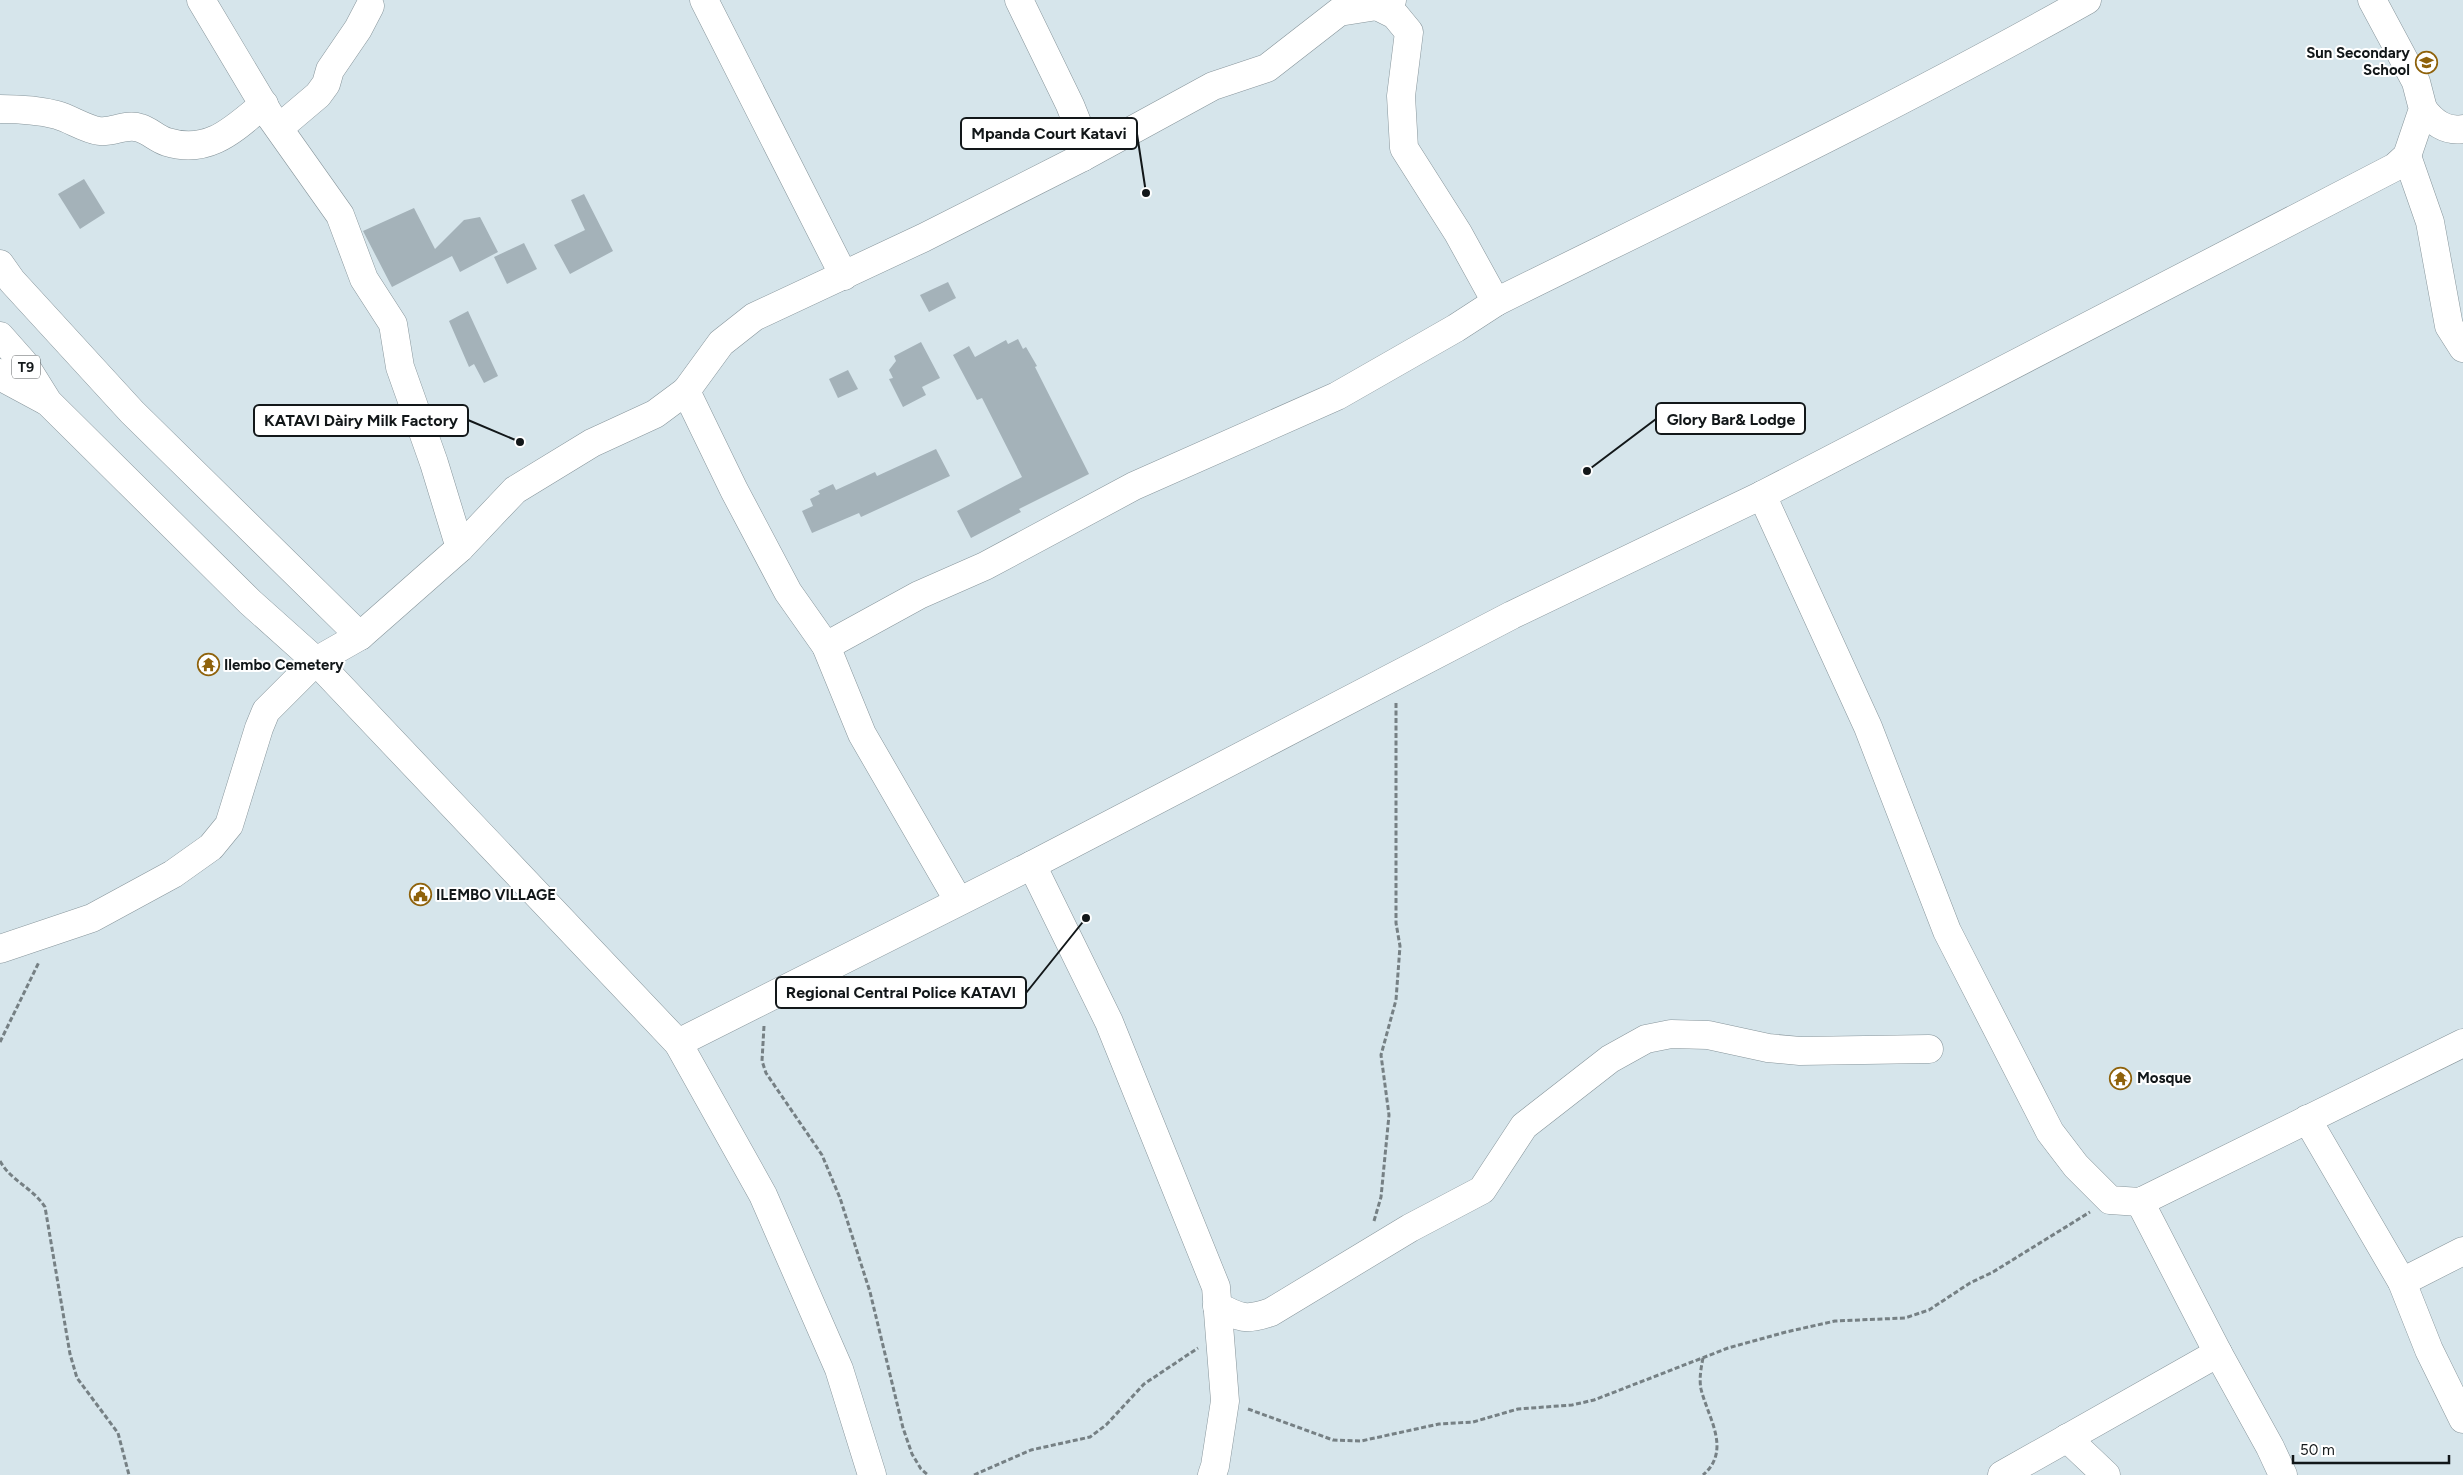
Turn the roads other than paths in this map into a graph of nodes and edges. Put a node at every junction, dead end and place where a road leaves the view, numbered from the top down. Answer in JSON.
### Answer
{"nodes":[{"id":1,"x":201,"y":0,"type":"edge"},
{"id":2,"x":704,"y":0,"type":"edge"},
{"id":3,"x":1019,"y":0,"type":"edge"},
{"id":4,"x":2087,"y":0,"type":"edge"},
{"id":5,"x":2372,"y":0,"type":"edge"},
{"id":6,"x":1384,"y":3,"type":"edge"},
{"id":7,"x":370,"y":6,"type":"dead end"},
{"id":8,"x":1337,"y":6,"type":"edge"},
{"id":9,"x":264,"y":104,"type":"junction"},
{"id":10,"x":2423,"y":108,"type":"junction"},
{"id":11,"x":0,"y":109,"type":"edge"},
{"id":12,"x":279,"y":128,"type":"junction"},
{"id":13,"x":2463,"y":129,"type":"edge"},
{"id":14,"x":2407,"y":156,"type":"junction"},
{"id":15,"x":1083,"y":157,"type":"junction"},
{"id":16,"x":0,"y":264,"type":"edge"},
{"id":17,"x":844,"y":276,"type":"junction"},
{"id":18,"x":1496,"y":302,"type":"junction"},
{"id":19,"x":0,"y":336,"type":"edge"},
{"id":20,"x":2463,"y":348,"type":"edge"},
{"id":21,"x":0,"y":373,"type":"edge"},
{"id":22,"x":686,"y":392,"type":"junction"},
{"id":23,"x":48,"y":402,"type":"junction"},
{"id":24,"x":1762,"y":495,"type":"junction"},
{"id":25,"x":460,"y":548,"type":"junction"},
{"id":26,"x":360,"y":636,"type":"junction"},
{"id":27,"x":826,"y":646,"type":"junction"},
{"id":28,"x":316,"y":661,"type":"junction"},
{"id":29,"x":1032,"y":864,"type":"junction"},
{"id":30,"x":958,"y":900,"type":"junction"},
{"id":31,"x":0,"y":949,"type":"edge"},
{"id":32,"x":678,"y":1043,"type":"junction"},
{"id":33,"x":2463,"y":1043,"type":"edge"},
{"id":34,"x":1929,"y":1048,"type":"dead end"},
{"id":35,"x":2308,"y":1119,"type":"junction"},
{"id":36,"x":2140,"y":1202,"type":"junction"},
{"id":37,"x":2463,"y":1251,"type":"edge"},
{"id":38,"x":2402,"y":1282,"type":"junction"},
{"id":39,"x":1217,"y":1306,"type":"junction"},
{"id":40,"x":2218,"y":1353,"type":"junction"},
{"id":41,"x":2463,"y":1419,"type":"edge"},
{"id":42,"x":2067,"y":1438,"type":"junction"},
{"id":43,"x":869,"y":1473,"type":"edge"},
{"id":44,"x":1212,"y":1475,"type":"edge"},
{"id":45,"x":2002,"y":1475,"type":"edge"},
{"id":46,"x":2106,"y":1475,"type":"edge"},
{"id":47,"x":2283,"y":1475,"type":"edge"}],
"edges":[{"from":1,"to":9,"type":"main road"},
{"from":2,"to":17,"type":"main road"},
{"from":3,"to":15,"type":"main road"},
{"from":4,"to":18,"type":"main road"},
{"from":5,"to":10,"type":"main road"},
{"from":6,"to":8,"type":"main road"},
{"from":6,"to":18,"type":"main road"},
{"from":7,"to":12,"type":"main road"},
{"from":8,"to":15,"type":"main road"},
{"from":9,"to":11,"type":"main road"},
{"from":9,"to":12,"type":"main road"},
{"from":10,"to":13,"type":"main road"},
{"from":10,"to":14,"type":"main road"},
{"from":12,"to":25,"type":"main road"},
{"from":14,"to":20,"type":"main road"},
{"from":14,"to":24,"type":"main road"},
{"from":15,"to":17,"type":"main road"},
{"from":16,"to":26,"type":"main road"},
{"from":17,"to":22,"type":"main road"},
{"from":18,"to":27,"type":"main road"},
{"from":19,"to":23,"type":"main road","number":"T9"},
{"from":21,"to":23,"type":"main road","number":"T9"},
{"from":22,"to":25,"type":"main road"},
{"from":22,"to":27,"type":"main road"},
{"from":23,"to":28,"type":"main road","number":"T9"},
{"from":24,"to":29,"type":"main road"},
{"from":24,"to":36,"type":"main road"},
{"from":25,"to":26,"type":"main road"},
{"from":26,"to":28,"type":"main road"},
{"from":27,"to":30,"type":"main road"},
{"from":28,"to":31,"type":"main road"},
{"from":28,"to":32,"type":"main road","number":"T9"},
{"from":29,"to":30,"type":"main road"},
{"from":29,"to":39,"type":"main road"},
{"from":30,"to":32,"type":"main road"},
{"from":32,"to":43,"type":"main road","number":"T9"},
{"from":33,"to":35,"type":"main road"},
{"from":34,"to":39,"type":"main road"},
{"from":35,"to":36,"type":"main road"},
{"from":35,"to":38,"type":"main road"},
{"from":36,"to":40,"type":"main road"},
{"from":37,"to":38,"type":"main road"},
{"from":38,"to":41,"type":"main road"},
{"from":39,"to":44,"type":"main road"},
{"from":40,"to":42,"type":"main road"},
{"from":40,"to":47,"type":"main road"},
{"from":42,"to":45,"type":"main road"},
{"from":42,"to":46,"type":"main road"}]}
